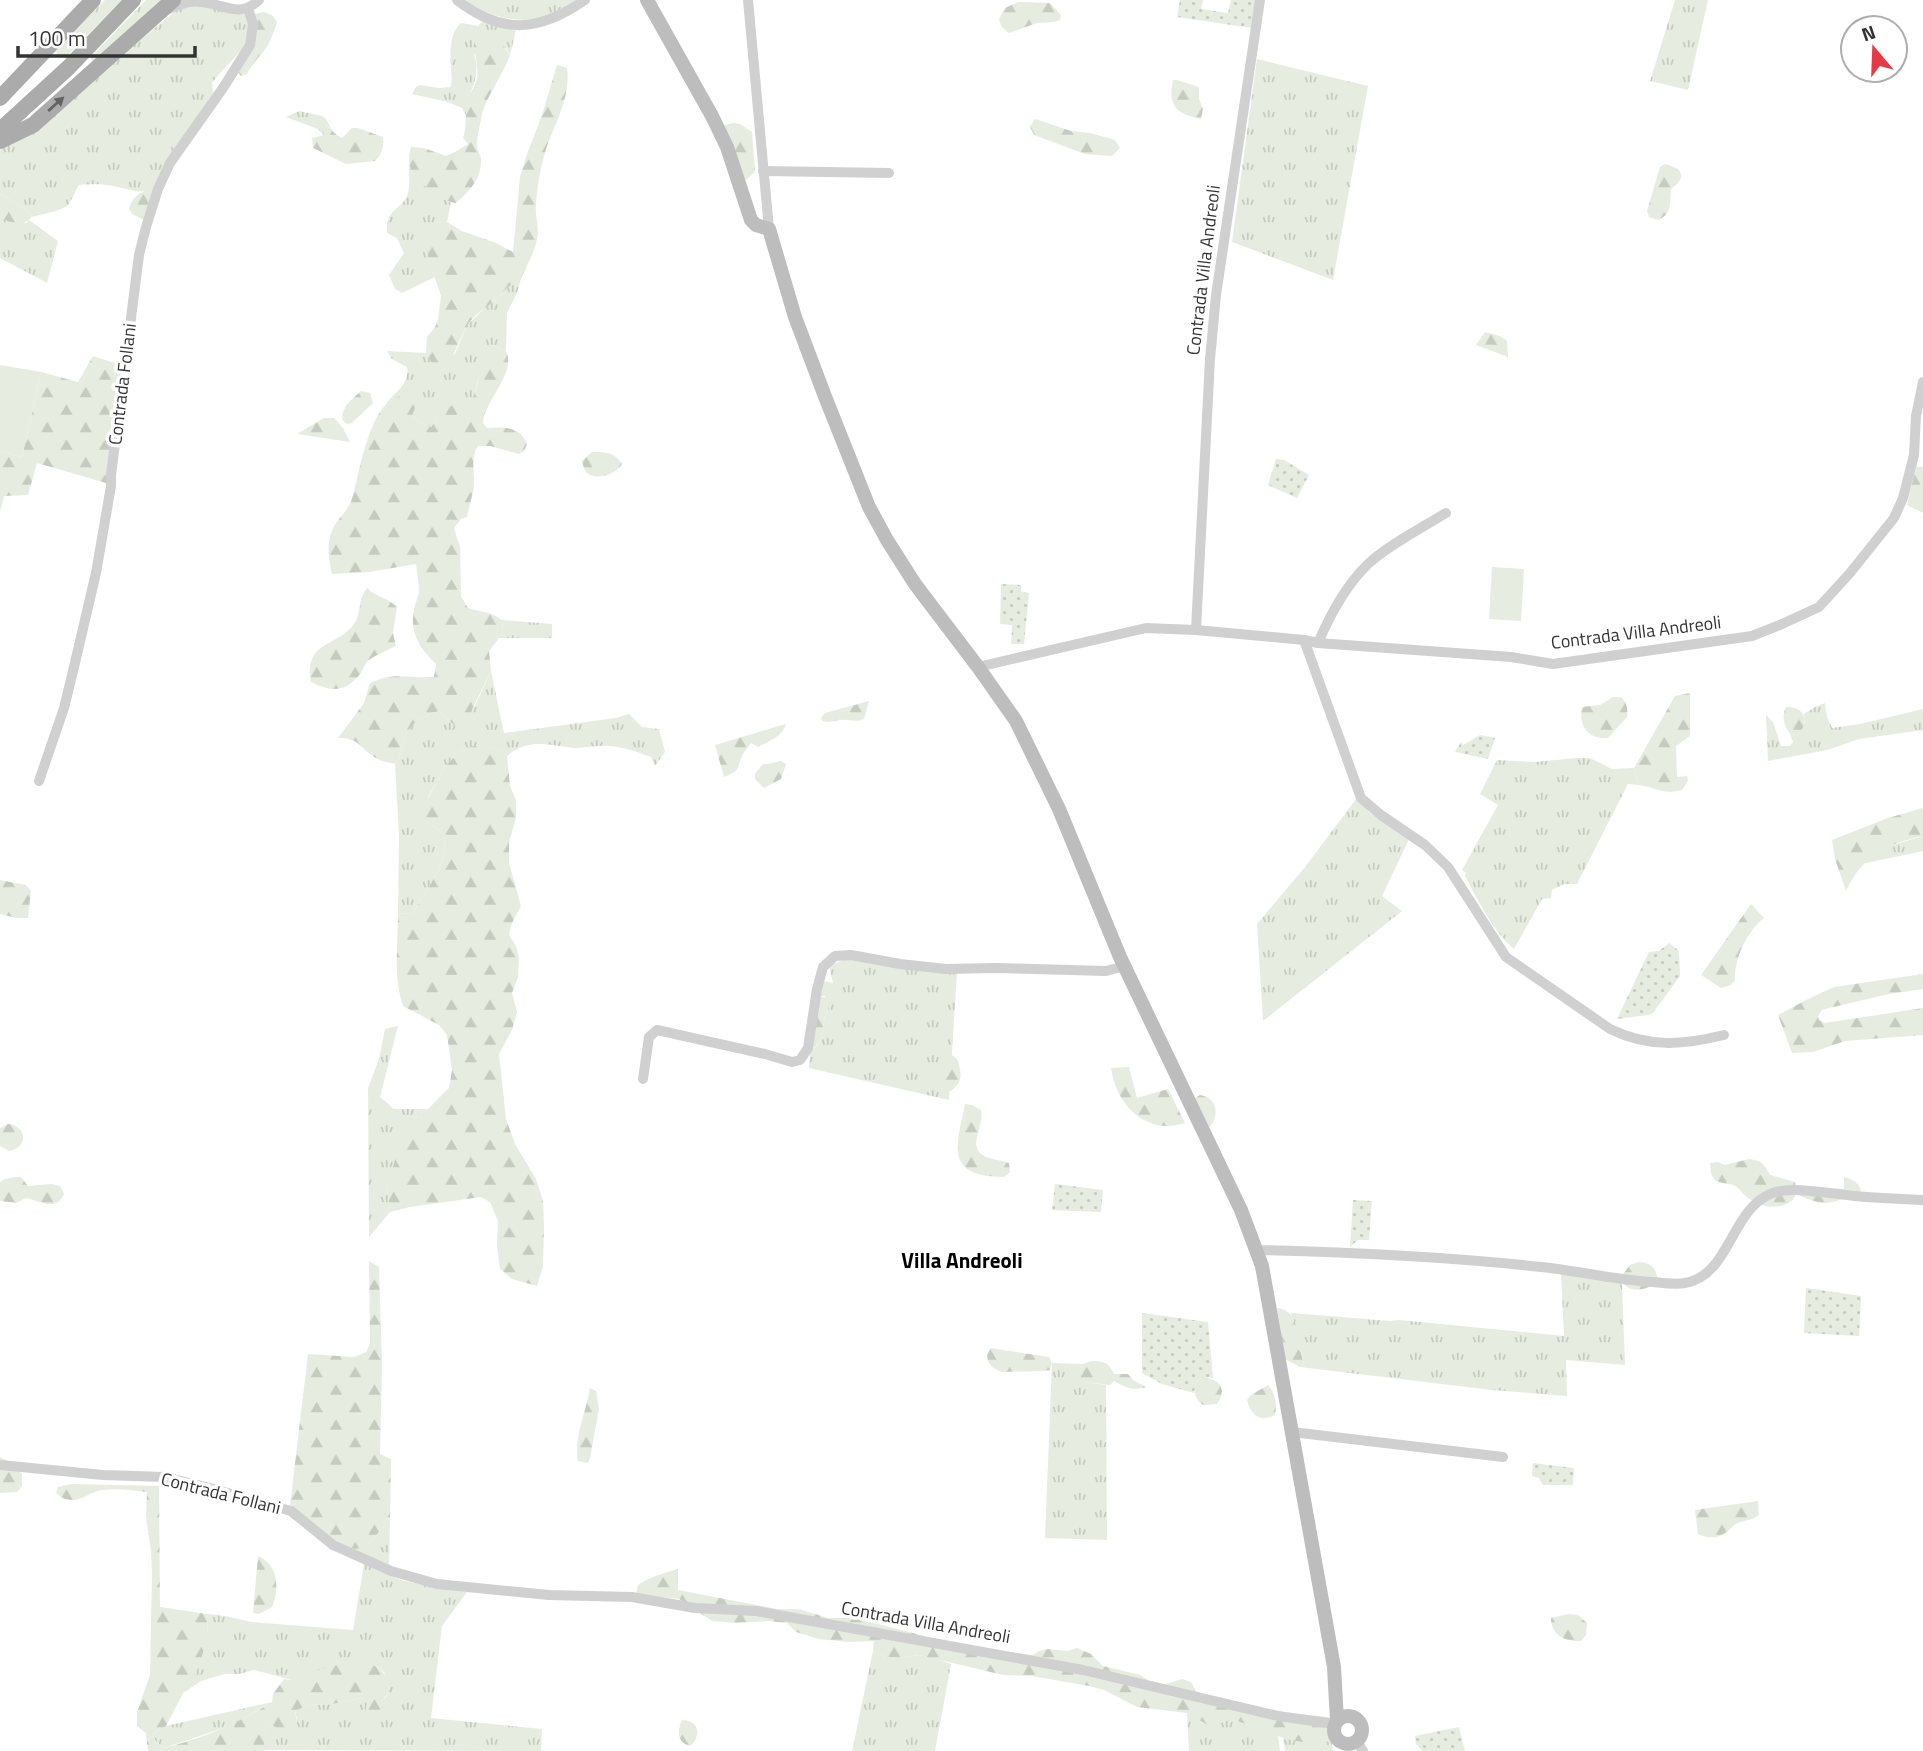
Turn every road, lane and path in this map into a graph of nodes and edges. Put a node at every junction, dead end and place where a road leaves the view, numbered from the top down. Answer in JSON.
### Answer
{"nodes":[{"id":1,"x":93,"y":0,"type":"edge"},
{"id":2,"x":132,"y":0,"type":"edge"},
{"id":3,"x":173,"y":0,"type":"edge"},
{"id":4,"x":259,"y":0,"type":"edge"},
{"id":5,"x":457,"y":0,"type":"edge"},
{"id":6,"x":585,"y":0,"type":"edge"},
{"id":7,"x":647,"y":0,"type":"edge"},
{"id":8,"x":748,"y":0,"type":"edge"},
{"id":9,"x":1260,"y":0,"type":"edge"},
{"id":10,"x":227,"y":4,"type":"edge"},
{"id":11,"x":248,"y":8,"type":"junction"},
{"id":12,"x":158,"y":13,"type":"junction"},
{"id":13,"x":0,"y":98,"type":"edge"},
{"id":14,"x":0,"y":130,"type":"edge"},
{"id":15,"x":0,"y":141,"type":"edge"},
{"id":16,"x":763,"y":172,"type":"junction"},
{"id":17,"x":889,"y":173,"type":"dead end"},
{"id":18,"x":769,"y":229,"type":"junction"},
{"id":19,"x":1923,"y":382,"type":"edge"},
{"id":20,"x":1446,"y":513,"type":"dead end"},
{"id":21,"x":1196,"y":630,"type":"junction"},
{"id":22,"x":1304,"y":640,"type":"junction"},
{"id":23,"x":1318,"y":643,"type":"junction"},
{"id":24,"x":978,"y":667,"type":"junction"},
{"id":25,"x":39,"y":781,"type":"dead end"},
{"id":26,"x":1125,"y":966,"type":"junction"},
{"id":27,"x":1724,"y":1035,"type":"dead end"},
{"id":28,"x":643,"y":1079,"type":"dead end"},
{"id":29,"x":1923,"y":1200,"type":"edge"},
{"id":30,"x":1255,"y":1250,"type":"junction"},
{"id":31,"x":1292,"y":1432,"type":"junction"},
{"id":32,"x":1503,"y":1457,"type":"dead end"},
{"id":33,"x":0,"y":1465,"type":"edge"},
{"id":34,"x":507,"y":1591,"type":"joint"},
{"id":35,"x":1341,"y":1720,"type":"junction"},
{"id":36,"x":1360,"y":1746,"type":"edge"},
{"id":37,"x":1342,"y":1747,"type":"edge"}],
"edges":[{"from":1,"to":13,"type":"main road"},
{"from":2,"to":14,"type":"main road"},
{"from":3,"to":12,"type":"main road"},
{"from":4,"to":11,"type":"street"},
{"from":5,"to":6,"type":"street"},
{"from":7,"to":18,"type":"main road"},
{"from":8,"to":16,"type":"street"},
{"from":9,"to":21,"type":"street","name":"Contrada Villa Andreoli"},
{"from":10,"to":11,"type":"street"},
{"from":10,"to":12,"type":"street"},
{"from":11,"to":25,"type":"street","name":"Contrada Follani"},
{"from":15,"to":12,"type":"main road","one_way":true},
{"from":16,"to":17,"type":"street"},
{"from":16,"to":18,"type":"street"},
{"from":18,"to":24,"type":"main road"},
{"from":19,"to":23,"type":"street","name":"Contrada Villa Andreoli"},
{"from":20,"to":23,"type":"street"},
{"from":21,"to":22,"type":"street","name":"Contrada Villa Andreoli"},
{"from":21,"to":24,"type":"street","name":"Contrada Villa Andreoli"},
{"from":22,"to":23,"type":"street","name":"Contrada Villa Andreoli"},
{"from":22,"to":27,"type":"street"},
{"from":24,"to":26,"type":"main road"},
{"from":26,"to":28,"type":"street"},
{"from":26,"to":30,"type":"main road"},
{"from":29,"to":30,"type":"street"},
{"from":30,"to":31,"type":"main road"},
{"from":31,"to":32,"type":"street"},
{"from":31,"to":35,"type":"main road"},
{"from":33,"to":34,"type":"street","name":"Contrada Follani"},
{"from":34,"to":35,"type":"street","name":"Contrada Villa Andreoli"},
{"from":35,"to":36,"type":"main road"},
{"from":35,"to":37,"type":"main road"},
{"from":36,"to":37,"type":"main road"}]}
